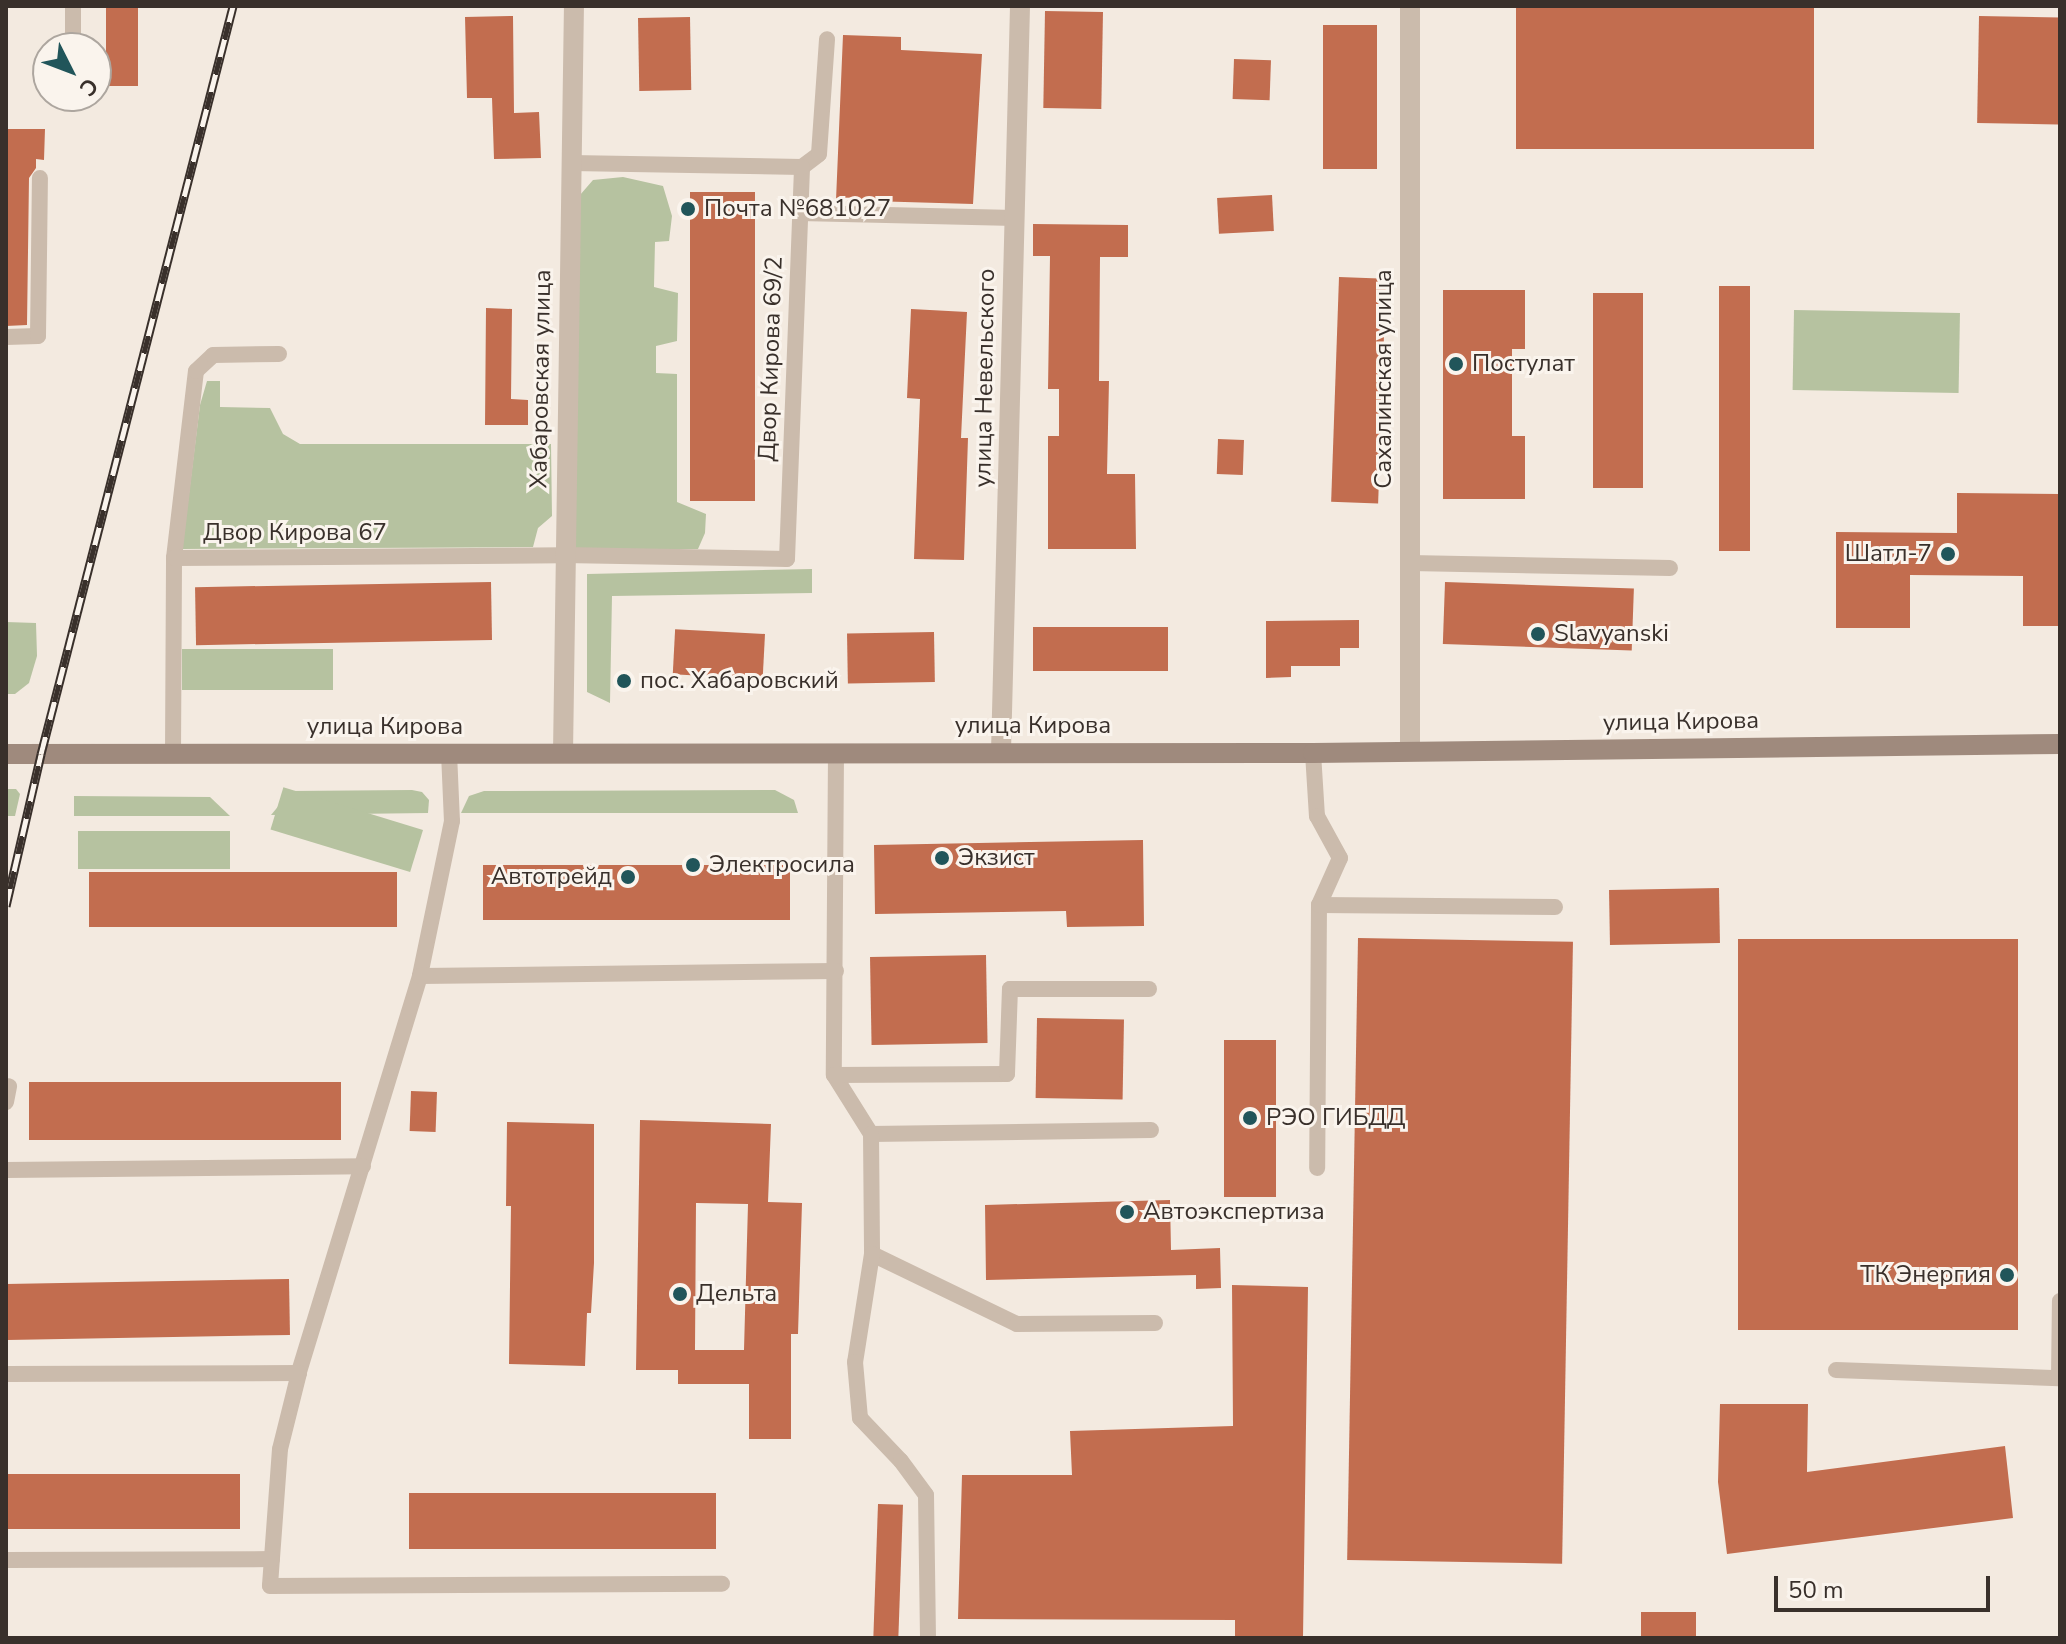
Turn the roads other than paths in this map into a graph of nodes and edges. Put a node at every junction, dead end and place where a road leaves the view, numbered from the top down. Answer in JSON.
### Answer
{"nodes":[{"id":1,"x":73,"y":6,"type":"edge"},
{"id":2,"x":574,"y":6,"type":"edge"},
{"id":3,"x":1020,"y":6,"type":"edge"},
{"id":4,"x":1410,"y":6,"type":"edge"},
{"id":5,"x":73,"y":32,"type":"edge"},
{"id":6,"x":827,"y":39,"type":"dead end"},
{"id":7,"x":571,"y":163,"type":"junction"},
{"id":8,"x":802,"y":167,"type":"junction"},
{"id":9,"x":40,"y":178,"type":"dead end"},
{"id":10,"x":800,"y":213,"type":"junction"},
{"id":11,"x":1015,"y":218,"type":"junction"},
{"id":12,"x":6,"y":337,"type":"edge"},
{"id":13,"x":279,"y":354,"type":"dead end"},
{"id":14,"x":563,"y":555,"type":"junction"},
{"id":15,"x":174,"y":558,"type":"junction"},
{"id":16,"x":1410,"y":563,"type":"junction"},
{"id":17,"x":1670,"y":568,"type":"dead end"},
{"id":18,"x":2060,"y":744,"type":"edge"},
{"id":19,"x":1410,"y":751,"type":"junction"},
{"id":20,"x":1001,"y":752,"type":"junction"},
{"id":21,"x":449,"y":753,"type":"junction"},
{"id":22,"x":563,"y":753,"type":"junction"},
{"id":23,"x":836,"y":753,"type":"junction"},
{"id":24,"x":1313,"y":753,"type":"junction"},
{"id":25,"x":6,"y":754,"type":"edge"},
{"id":26,"x":173,"y":754,"type":"junction"},
{"id":27,"x":1319,"y":905,"type":"junction"},
{"id":28,"x":1555,"y":907,"type":"dead end"},
{"id":29,"x":836,"y":971,"type":"junction"},
{"id":30,"x":420,"y":976,"type":"junction"},
{"id":31,"x":1149,"y":989,"type":"dead end"},
{"id":32,"x":834,"y":1075,"type":"junction"},
{"id":33,"x":1151,"y":1130,"type":"dead end"},
{"id":34,"x":871,"y":1134,"type":"junction"},
{"id":35,"x":363,"y":1166,"type":"junction"},
{"id":36,"x":1317,"y":1168,"type":"dead end"},
{"id":37,"x":6,"y":1170,"type":"edge"},
{"id":38,"x":872,"y":1254,"type":"junction"},
{"id":39,"x":2060,"y":1301,"type":"edge"},
{"id":40,"x":1155,"y":1323,"type":"dead end"},
{"id":41,"x":1836,"y":1370,"type":"dead end"},
{"id":42,"x":299,"y":1373,"type":"junction"},
{"id":43,"x":6,"y":1374,"type":"edge"},
{"id":44,"x":272,"y":1559,"type":"junction"},
{"id":45,"x":6,"y":1560,"type":"edge"},
{"id":46,"x":722,"y":1584,"type":"dead end"},
{"id":47,"x":928,"y":1638,"type":"edge"}],
"edges":[{"from":1,"to":5,"type":"lane"},
{"from":2,"to":7,"type":"street","name":"Хабаровская улица"},
{"from":3,"to":11,"type":"street","name":"улица Невельского"},
{"from":4,"to":16,"type":"street","name":"Сахалинская улица"},
{"from":6,"to":8,"type":"lane"},
{"from":7,"to":8,"type":"lane"},
{"from":7,"to":14,"type":"street","name":"Хабаровская улица"},
{"from":8,"to":10,"type":"lane","name":"Двор Кирова 69/2"},
{"from":9,"to":12,"type":"lane"},
{"from":10,"to":11,"type":"lane"},
{"from":10,"to":14,"type":"lane","name":"Двор Кирова 69/2"},
{"from":11,"to":20,"type":"street","name":"улица Невельского"},
{"from":13,"to":15,"type":"lane"},
{"from":14,"to":15,"type":"lane","name":"Двор Кирова 67"},
{"from":14,"to":22,"type":"street","name":"Хабаровская улица"},
{"from":15,"to":26,"type":"lane","name":"Двор Кирова 67"},
{"from":16,"to":17,"type":"lane"},
{"from":16,"to":19,"type":"street","name":"Сахалинская улица"},
{"from":18,"to":19,"type":"main road","name":"улица Кирова"},
{"from":19,"to":24,"type":"main road","name":"улица Кирова"},
{"from":20,"to":23,"type":"main road","name":"улица Кирова"},
{"from":20,"to":24,"type":"main road","name":"улица Кирова"},
{"from":21,"to":22,"type":"main road","name":"улица Кирова"},
{"from":21,"to":26,"type":"main road","name":"улица Кирова"},
{"from":21,"to":30,"type":"lane"},
{"from":22,"to":23,"type":"main road","name":"улица Кирова"},
{"from":23,"to":29,"type":"lane"},
{"from":24,"to":27,"type":"lane"},
{"from":25,"to":26,"type":"main road","name":"улица Кирова"},
{"from":27,"to":28,"type":"lane"},
{"from":27,"to":36,"type":"lane"},
{"from":29,"to":30,"type":"lane"},
{"from":29,"to":32,"type":"lane"},
{"from":30,"to":35,"type":"lane"},
{"from":31,"to":32,"type":"lane"},
{"from":32,"to":34,"type":"lane"},
{"from":33,"to":34,"type":"lane"},
{"from":34,"to":38,"type":"lane"},
{"from":35,"to":37,"type":"lane"},
{"from":35,"to":42,"type":"lane"},
{"from":38,"to":40,"type":"lane"},
{"from":38,"to":47,"type":"lane"},
{"from":39,"to":41,"type":"lane"},
{"from":42,"to":43,"type":"lane"},
{"from":42,"to":44,"type":"lane"},
{"from":44,"to":45,"type":"lane"},
{"from":44,"to":46,"type":"lane"}]}
